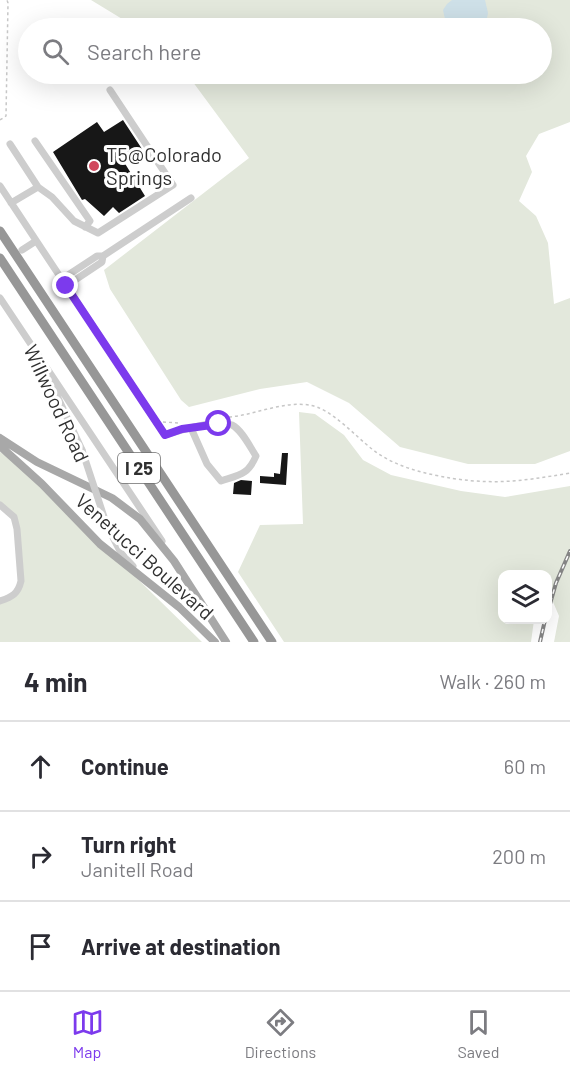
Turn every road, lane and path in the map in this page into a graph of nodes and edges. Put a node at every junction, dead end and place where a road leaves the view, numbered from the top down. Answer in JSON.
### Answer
{"nodes":[{"id":1,"x":7,"y":0,"type":"edge"},
{"id":2,"x":110,"y":90,"type":"dead end"},
{"id":3,"x":0,"y":120,"type":"edge"},
{"id":4,"x":35,"y":141,"type":"dead end"},
{"id":5,"x":10,"y":144,"type":"dead end"},
{"id":6,"x":0,"y":186,"type":"edge"},
{"id":7,"x":38,"y":187,"type":"junction"},
{"id":8,"x":191,"y":198,"type":"dead end"},
{"id":9,"x":11,"y":203,"type":"junction"},
{"id":10,"x":85,"y":226,"type":"junction"},
{"id":11,"x":0,"y":231,"type":"edge"},
{"id":12,"x":36,"y":241,"type":"junction"},
{"id":13,"x":22,"y":250,"type":"dead end"},
{"id":14,"x":0,"y":258,"type":"edge"},
{"id":15,"x":64,"y":282,"type":"junction"},
{"id":16,"x":0,"y":298,"type":"edge"},
{"id":17,"x":25,"y":337,"type":"junction"},
{"id":18,"x":229,"y":417,"type":"dead end"},
{"id":19,"x":156,"y":421,"type":"junction"},
{"id":20,"x":182,"y":423,"type":"dead end"},
{"id":21,"x":191,"y":428,"type":"junction"},
{"id":22,"x":0,"y":438,"type":"edge"},
{"id":23,"x":0,"y":446,"type":"edge"},
{"id":24,"x":570,"y":473,"type":"edge"},
{"id":25,"x":0,"y":505,"type":"edge"},
{"id":26,"x":174,"y":561,"type":"junction"},
{"id":27,"x":159,"y":591,"type":"junction"},
{"id":28,"x":0,"y":601,"type":"edge"},
{"id":29,"x":215,"y":642,"type":"edge"},
{"id":30,"x":226,"y":642,"type":"edge"},
{"id":31,"x":254,"y":642,"type":"edge"},
{"id":32,"x":272,"y":642,"type":"edge"}],
"edges":[{"from":1,"to":3,"type":"path"},
{"from":2,"to":10,"type":"street"},
{"from":4,"to":10,"type":"street"},
{"from":5,"to":7,"type":"street"},
{"from":6,"to":9,"type":"street"},
{"from":7,"to":9,"type":"street"},
{"from":7,"to":10,"type":"street"},
{"from":8,"to":15,"type":"street"},
{"from":9,"to":12,"type":"street"},
{"from":11,"to":32,"type":"highway","number":"I 25"},
{"from":12,"to":13,"type":"street"},
{"from":12,"to":15,"type":"street"},
{"from":14,"to":31,"type":"highway","number":"I 25"},
{"from":15,"to":19,"type":"street"},
{"from":16,"to":17,"type":"street","name":"Willwood Road"},
{"from":17,"to":26,"type":"street","name":"Willwood Road"},
{"from":17,"to":27,"type":"street","name":"Willwood Road","bridge":true},
{"from":18,"to":24,"type":"path"},
{"from":19,"to":20,"type":"path"},
{"from":19,"to":21,"type":"street"},
{"from":21,"to":21,"type":"street"},
{"from":22,"to":26,"type":"main road","name":"Venetucci Boulevard"},
{"from":23,"to":27,"type":"main road","name":"Venetucci Boulevard"},
{"from":25,"to":28,"type":"street"},
{"from":26,"to":30,"type":"main road","name":"Venetucci Boulevard"},
{"from":27,"to":29,"type":"main road","name":"Venetucci Boulevard"}]}
